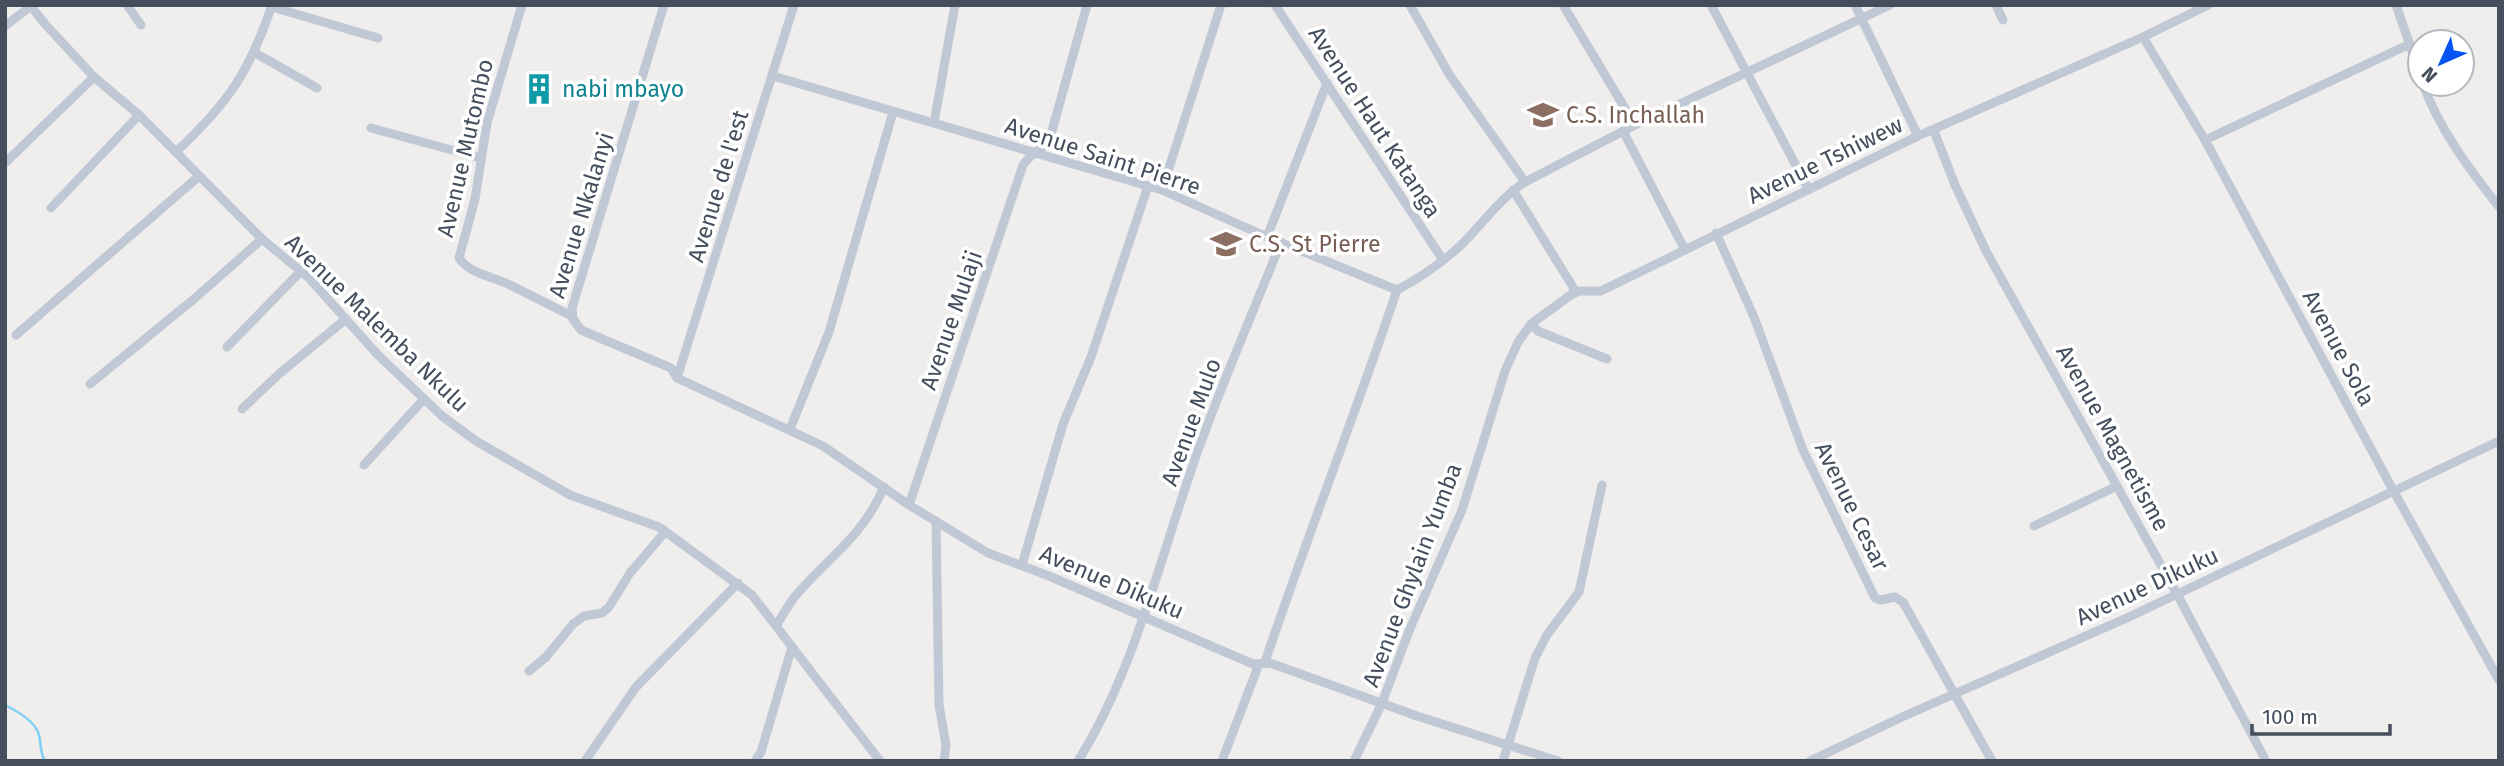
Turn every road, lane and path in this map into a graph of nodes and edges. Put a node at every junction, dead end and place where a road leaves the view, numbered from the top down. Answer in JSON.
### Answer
{"nodes":[{"id":1,"x":127,"y":5,"type":"edge"},
{"id":2,"x":522,"y":5,"type":"edge"},
{"id":3,"x":664,"y":5,"type":"edge"},
{"id":4,"x":794,"y":5,"type":"edge"},
{"id":5,"x":955,"y":5,"type":"edge"},
{"id":6,"x":1087,"y":5,"type":"edge"},
{"id":7,"x":1221,"y":5,"type":"edge"},
{"id":8,"x":1275,"y":5,"type":"edge"},
{"id":9,"x":1410,"y":5,"type":"edge"},
{"id":10,"x":1563,"y":5,"type":"edge"},
{"id":11,"x":1711,"y":5,"type":"edge"},
{"id":12,"x":1855,"y":5,"type":"edge"},
{"id":13,"x":1890,"y":5,"type":"edge"},
{"id":14,"x":1996,"y":5,"type":"edge"},
{"id":15,"x":2208,"y":5,"type":"edge"},
{"id":16,"x":2396,"y":5,"type":"edge"},
{"id":17,"x":31,"y":6,"type":"edge"},
{"id":18,"x":272,"y":6,"type":"edge"},
{"id":19,"x":1862,"y":18,"type":"junction"},
{"id":20,"x":2003,"y":20,"type":"dead end"},
{"id":21,"x":141,"y":25,"type":"dead end"},
{"id":22,"x":5,"y":26,"type":"edge"},
{"id":23,"x":2406,"y":33,"type":"edge"},
{"id":24,"x":2143,"y":37,"type":"junction"},
{"id":25,"x":378,"y":38,"type":"dead end"},
{"id":26,"x":2406,"y":46,"type":"edge"},
{"id":27,"x":255,"y":53,"type":"junction"},
{"id":28,"x":1746,"y":72,"type":"junction"},
{"id":29,"x":94,"y":76,"type":"junction"},
{"id":30,"x":772,"y":76,"type":"junction"},
{"id":31,"x":1327,"y":83,"type":"junction"},
{"id":32,"x":317,"y":88,"type":"dead end"},
{"id":33,"x":2429,"y":98,"type":"edge"},
{"id":34,"x":893,"y":112,"type":"junction"},
{"id":35,"x":138,"y":115,"type":"junction"},
{"id":36,"x":934,"y":123,"type":"junction"},
{"id":37,"x":1634,"y":125,"type":"junction"},
{"id":38,"x":371,"y":128,"type":"dead end"},
{"id":39,"x":1623,"y":131,"type":"junction"},
{"id":40,"x":1934,"y":131,"type":"junction"},
{"id":41,"x":1918,"y":136,"type":"junction"},
{"id":42,"x":2205,"y":140,"type":"junction"},
{"id":43,"x":176,"y":152,"type":"junction"},
{"id":44,"x":1036,"y":152,"type":"junction"},
{"id":45,"x":481,"y":158,"type":"junction"},
{"id":46,"x":5,"y":163,"type":"edge"},
{"id":47,"x":198,"y":177,"type":"junction"},
{"id":48,"x":1525,"y":182,"type":"junction"},
{"id":49,"x":1148,"y":186,"type":"junction"},
{"id":50,"x":1162,"y":190,"type":"junction"},
{"id":51,"x":1513,"y":190,"type":"junction"},
{"id":52,"x":1809,"y":190,"type":"junction"},
{"id":53,"x":2499,"y":207,"type":"edge"},
{"id":54,"x":51,"y":208,"type":"dead end"},
{"id":55,"x":1716,"y":233,"type":"junction"},
{"id":56,"x":1267,"y":236,"type":"junction"},
{"id":57,"x":262,"y":239,"type":"junction"},
{"id":58,"x":1281,"y":242,"type":"junction"},
{"id":59,"x":1685,"y":250,"type":"junction"},
{"id":60,"x":1443,"y":260,"type":"junction"},
{"id":61,"x":301,"y":271,"type":"junction"},
{"id":62,"x":1397,"y":290,"type":"junction"},
{"id":63,"x":1576,"y":292,"type":"junction"},
{"id":64,"x":572,"y":316,"type":"junction"},
{"id":65,"x":346,"y":319,"type":"junction"},
{"id":66,"x":1531,"y":324,"type":"junction"},
{"id":67,"x":16,"y":335,"type":"dead end"},
{"id":68,"x":227,"y":347,"type":"dead end"},
{"id":69,"x":1607,"y":359,"type":"dead end"},
{"id":70,"x":677,"y":378,"type":"junction"},
{"id":71,"x":90,"y":384,"type":"dead end"},
{"id":72,"x":423,"y":400,"type":"junction"},
{"id":73,"x":242,"y":409,"type":"dead end"},
{"id":74,"x":790,"y":429,"type":"junction"},
{"id":75,"x":2499,"y":441,"type":"edge"},
{"id":76,"x":364,"y":465,"type":"dead end"},
{"id":77,"x":1602,"y":485,"type":"dead end"},
{"id":78,"x":2117,"y":486,"type":"junction"},
{"id":79,"x":884,"y":487,"type":"junction"},
{"id":80,"x":2393,"y":490,"type":"junction"},
{"id":81,"x":909,"y":505,"type":"junction"},
{"id":82,"x":936,"y":521,"type":"junction"},
{"id":83,"x":2034,"y":526,"type":"dead end"},
{"id":84,"x":665,"y":532,"type":"junction"},
{"id":85,"x":1021,"y":565,"type":"junction"},
{"id":86,"x":738,"y":583,"type":"junction"},
{"id":87,"x":2177,"y":594,"type":"junction"},
{"id":88,"x":1142,"y":616,"type":"junction"},
{"id":89,"x":776,"y":626,"type":"junction"},
{"id":90,"x":792,"y":647,"type":"junction"},
{"id":91,"x":1262,"y":663,"type":"junction"},
{"id":92,"x":529,"y":671,"type":"dead end"},
{"id":93,"x":2499,"y":680,"type":"edge"},
{"id":94,"x":1954,"y":694,"type":"junction"},
{"id":95,"x":1382,"y":703,"type":"junction"},
{"id":96,"x":1507,"y":746,"type":"junction"},
{"id":97,"x":585,"y":761,"type":"edge"},
{"id":98,"x":755,"y":761,"type":"edge"},
{"id":99,"x":880,"y":761,"type":"edge"},
{"id":100,"x":944,"y":761,"type":"edge"},
{"id":101,"x":1077,"y":761,"type":"edge"},
{"id":102,"x":1222,"y":761,"type":"edge"},
{"id":103,"x":1354,"y":761,"type":"edge"},
{"id":104,"x":1503,"y":761,"type":"edge"},
{"id":105,"x":1558,"y":761,"type":"edge"},
{"id":106,"x":1810,"y":761,"type":"edge"},
{"id":107,"x":1992,"y":761,"type":"edge"},
{"id":108,"x":2266,"y":761,"type":"edge"}],
"edges":[{"from":1,"to":21,"type":"street"},
{"from":2,"to":45,"type":"street","name":"Avenue Mutombo"},
{"from":3,"to":64,"type":"street","name":"Avenue Nkalanyi"},
{"from":4,"to":30,"type":"street","name":"Avenue de l'est"},
{"from":5,"to":36,"type":"street"},
{"from":6,"to":44,"type":"street","name":"Avenue Mulaji"},
{"from":7,"to":50,"type":"street"},
{"from":8,"to":31,"type":"street","name":"Avenue Haut Katanga"},
{"from":9,"to":48,"type":"street"},
{"from":10,"to":37,"type":"street"},
{"from":11,"to":28,"type":"street"},
{"from":12,"to":19,"type":"street"},
{"from":13,"to":19,"type":"street"},
{"from":14,"to":20,"type":"street"},
{"from":15,"to":24,"type":"street","name":"Avenue Tshiwew"},
{"from":16,"to":23,"type":"street"},
{"from":17,"to":22,"type":"street"},
{"from":17,"to":29,"type":"street","name":"Avenue Malemba Nkulu"},
{"from":18,"to":25,"type":"street"},
{"from":18,"to":27,"type":"street"},
{"from":19,"to":28,"type":"street"},
{"from":19,"to":41,"type":"street"},
{"from":24,"to":40,"type":"street","name":"Avenue Tshiwew"},
{"from":24,"to":42,"type":"street","name":"Avenue Sola"},
{"from":26,"to":42,"type":"street"},
{"from":27,"to":32,"type":"street"},
{"from":27,"to":43,"type":"street"},
{"from":28,"to":37,"type":"street"},
{"from":28,"to":52,"type":"street"},
{"from":29,"to":35,"type":"street","name":"Avenue Malemba Nkulu"},
{"from":29,"to":46,"type":"street"},
{"from":30,"to":34,"type":"street","name":"Avenue Saint Pierre"},
{"from":30,"to":70,"type":"street","name":"Avenue de l'est"},
{"from":31,"to":56,"type":"street"},
{"from":31,"to":60,"type":"street","name":"Avenue Haut Katanga"},
{"from":33,"to":53,"type":"street"},
{"from":34,"to":36,"type":"street","name":"Avenue Saint Pierre"},
{"from":34,"to":74,"type":"street"},
{"from":35,"to":43,"type":"street","name":"Avenue Malemba Nkulu"},
{"from":35,"to":54,"type":"street"},
{"from":36,"to":44,"type":"street","name":"Avenue Saint Pierre"},
{"from":37,"to":39,"type":"street"},
{"from":38,"to":45,"type":"street"},
{"from":39,"to":48,"type":"street"},
{"from":39,"to":59,"type":"street"},
{"from":40,"to":41,"type":"street","name":"Avenue Tshiwew"},
{"from":40,"to":78,"type":"street","name":"Avenue Magnetisme"},
{"from":41,"to":52,"type":"street","name":"Avenue Tshiwew"},
{"from":42,"to":80,"type":"street","name":"Avenue Sola"},
{"from":43,"to":47,"type":"street","name":"Avenue Malemba Nkulu"},
{"from":44,"to":49,"type":"street","name":"Avenue Saint Pierre"},
{"from":44,"to":81,"type":"street","name":"Avenue Mulaji"},
{"from":45,"to":64,"type":"street","name":"Avenue Mutombo"},
{"from":47,"to":57,"type":"street","name":"Avenue Malemba Nkulu"},
{"from":47,"to":67,"type":"street"},
{"from":48,"to":51,"type":"street"},
{"from":49,"to":50,"type":"street","name":"Avenue Saint Pierre"},
{"from":49,"to":85,"type":"street"},
{"from":50,"to":56,"type":"street","name":"Avenue Saint Pierre"},
{"from":51,"to":60,"type":"street"},
{"from":51,"to":63,"type":"street"},
{"from":52,"to":55,"type":"street","name":"Avenue Tshiwew"},
{"from":55,"to":59,"type":"street","name":"Avenue Tshiwew"},
{"from":55,"to":94,"type":"street","name":"Avenue Cesar"},
{"from":56,"to":58,"type":"street","name":"Avenue Saint Pierre"},
{"from":57,"to":61,"type":"street","name":"Avenue Malemba Nkulu"},
{"from":57,"to":71,"type":"street"},
{"from":58,"to":62,"type":"street","name":"Avenue Saint Pierre"},
{"from":58,"to":88,"type":"street","name":"Avenue Mulo"},
{"from":59,"to":63,"type":"street","name":"Avenue Tshiwew"},
{"from":60,"to":62,"type":"street"},
{"from":61,"to":65,"type":"street","name":"Avenue Malemba Nkulu"},
{"from":61,"to":68,"type":"street"},
{"from":62,"to":91,"type":"street"},
{"from":63,"to":66,"type":"street","name":"Avenue Tshiwew"},
{"from":64,"to":70,"type":"street","name":"Avenue Dikuku"},
{"from":65,"to":72,"type":"street","name":"Avenue Malemba Nkulu"},
{"from":65,"to":73,"type":"street"},
{"from":66,"to":69,"type":"street"},
{"from":66,"to":95,"type":"street","name":"Avenue Ghylain Yumba"},
{"from":70,"to":74,"type":"street","name":"Avenue Dikuku"},
{"from":72,"to":76,"type":"street"},
{"from":72,"to":84,"type":"street","name":"Avenue Malemba Nkulu"},
{"from":74,"to":79,"type":"street","name":"Avenue Dikuku"},
{"from":75,"to":80,"type":"street","name":"Avenue Dikuku"},
{"from":77,"to":96,"type":"street"},
{"from":78,"to":83,"type":"street"},
{"from":78,"to":87,"type":"street","name":"Avenue Magnetisme"},
{"from":79,"to":81,"type":"street","name":"Avenue Dikuku"},
{"from":79,"to":89,"type":"street"},
{"from":80,"to":87,"type":"street","name":"Avenue Dikuku"},
{"from":80,"to":93,"type":"street","name":"Avenue Sola"},
{"from":81,"to":82,"type":"street","name":"Avenue Dikuku"},
{"from":82,"to":85,"type":"street","name":"Avenue Dikuku"},
{"from":82,"to":100,"type":"street"},
{"from":84,"to":86,"type":"street","name":"Avenue Malemba Nkulu"},
{"from":84,"to":92,"type":"street"},
{"from":85,"to":88,"type":"street","name":"Avenue Dikuku"},
{"from":86,"to":89,"type":"street","name":"Avenue Malemba Nkulu"},
{"from":86,"to":97,"type":"street"},
{"from":87,"to":94,"type":"street","name":"Avenue Dikuku"},
{"from":87,"to":108,"type":"street","name":"Avenue Magnetisme"},
{"from":88,"to":91,"type":"street","name":"Avenue Dikuku"},
{"from":88,"to":101,"type":"street","name":"Avenue Mulo"},
{"from":89,"to":90,"type":"street","name":"Avenue Malemba Nkulu"},
{"from":90,"to":98,"type":"street"},
{"from":90,"to":99,"type":"street","name":"Avenue Malemba Nkulu"},
{"from":91,"to":95,"type":"street","name":"Avenue Dikuku"},
{"from":91,"to":102,"type":"street"},
{"from":94,"to":106,"type":"street","name":"Avenue Dikuku"},
{"from":94,"to":107,"type":"street","name":"Avenue Cesar"},
{"from":95,"to":96,"type":"street","name":"Avenue Dikuku"},
{"from":95,"to":103,"type":"street","name":"Avenue Ghylain Yumba"},
{"from":96,"to":104,"type":"street"},
{"from":96,"to":105,"type":"street","name":"Avenue Dikuku"}]}
